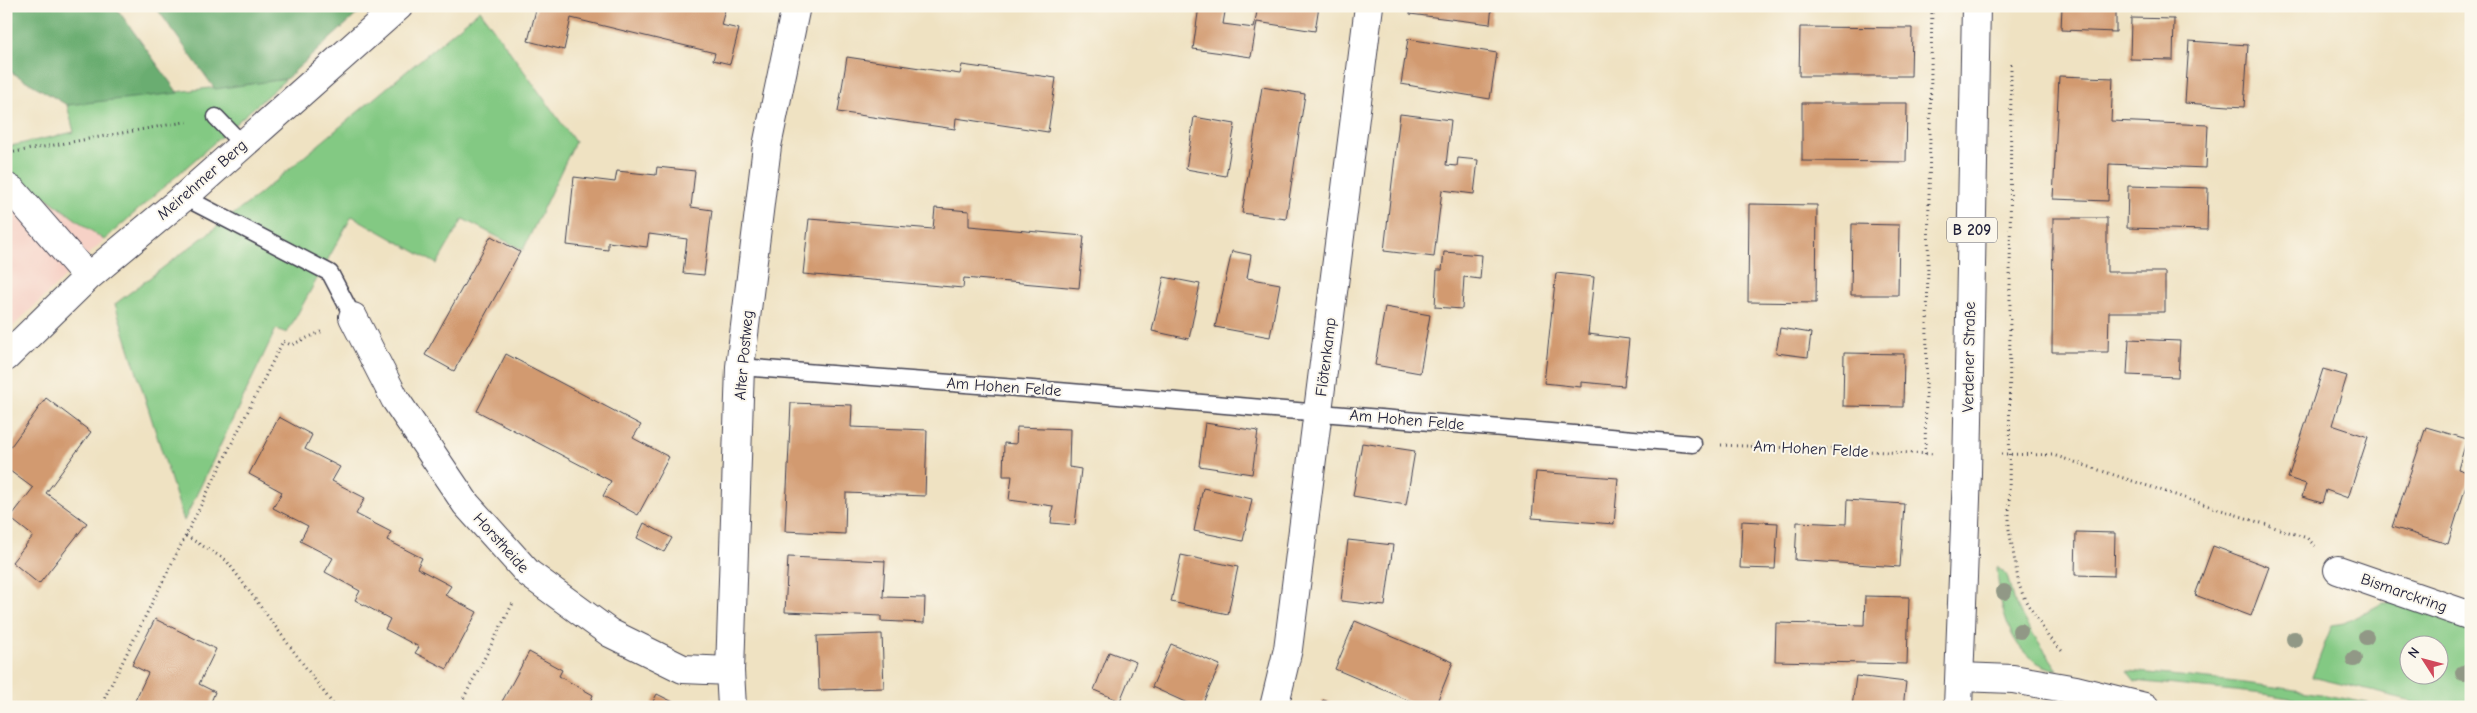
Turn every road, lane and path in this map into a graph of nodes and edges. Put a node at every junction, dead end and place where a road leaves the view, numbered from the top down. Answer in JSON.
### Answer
{"nodes":[{"id":1,"x":400,"y":6,"type":"edge"},
{"id":2,"x":796,"y":6,"type":"edge"},
{"id":3,"x":1368,"y":6,"type":"edge"},
{"id":4,"x":1932,"y":6,"type":"edge"},
{"id":5,"x":1976,"y":6,"type":"edge"},
{"id":6,"x":2011,"y":56,"type":"dead end"},
{"id":7,"x":216,"y":117,"type":"joint"},
{"id":8,"x":243,"y":145,"type":"junction"},
{"id":9,"x":6,"y":153,"type":"edge"},
{"id":10,"x":6,"y":187,"type":"edge"},
{"id":11,"x":184,"y":197,"type":"junction"},
{"id":12,"x":88,"y":277,"type":"junction"},
{"id":13,"x":353,"y":317,"type":"joint"},
{"id":14,"x":291,"y":344,"type":"dead end"},
{"id":15,"x":6,"y":357,"type":"edge"},
{"id":16,"x":740,"y":367,"type":"junction"},
{"id":17,"x":1319,"y":413,"type":"junction"},
{"id":18,"x":1693,"y":444,"type":"joint"},
{"id":19,"x":2011,"y":454,"type":"junction"},
{"id":20,"x":186,"y":536,"type":"junction"},
{"id":21,"x":2338,"y":570,"type":"joint"},
{"id":22,"x":528,"y":574,"type":"junction"},
{"id":23,"x":2471,"y":616,"type":"edge"},
{"id":24,"x":2069,"y":656,"type":"dead end"},
{"id":25,"x":730,"y":671,"type":"junction"},
{"id":26,"x":1960,"y":677,"type":"junction"},
{"id":27,"x":100,"y":707,"type":"edge"},
{"id":28,"x":335,"y":707,"type":"edge"},
{"id":29,"x":459,"y":707,"type":"edge"},
{"id":30,"x":732,"y":707,"type":"edge"},
{"id":31,"x":1274,"y":707,"type":"edge"},
{"id":32,"x":1958,"y":707,"type":"edge"},
{"id":33,"x":2145,"y":707,"type":"edge"}],
"edges":[{"from":1,"to":8,"type":"street","name":"Meirehmer Berg"},
{"from":2,"to":16,"type":"street","name":"Alter Postweg"},
{"from":3,"to":17,"type":"street","name":"Flötenkamp"},
{"from":4,"to":18,"type":"path","name":"Am Hohen Felde"},
{"from":5,"to":26,"type":"street","name":"Verdener Straße","number":"B 209"},
{"from":6,"to":19,"type":"path"},
{"from":7,"to":8,"type":"lane"},
{"from":7,"to":9,"type":"path"},
{"from":8,"to":11,"type":"street","name":"Meirehmer Berg"},
{"from":10,"to":12,"type":"street"},
{"from":11,"to":12,"type":"street","name":"Meirehmer Berg"},
{"from":11,"to":13,"type":"lane"},
{"from":12,"to":15,"type":"street","name":"Meirehmer Berg"},
{"from":13,"to":22,"type":"street","name":"Horstheide"},
{"from":14,"to":20,"type":"path"},
{"from":16,"to":17,"type":"lane","name":"Am Hohen Felde"},
{"from":16,"to":25,"type":"street","name":"Alter Postweg"},
{"from":17,"to":18,"type":"lane","name":"Am Hohen Felde"},
{"from":17,"to":31,"type":"street","name":"Flötenkamp"},
{"from":19,"to":21,"type":"path"},
{"from":19,"to":24,"type":"path"},
{"from":20,"to":27,"type":"path"},
{"from":20,"to":28,"type":"path"},
{"from":21,"to":23,"type":"street","name":"Bismarckring"},
{"from":22,"to":25,"type":"street","name":"Horstheide"},
{"from":22,"to":29,"type":"path"},
{"from":25,"to":30,"type":"street","name":"Alter Postweg"},
{"from":26,"to":32,"type":"street","name":"Verdener Straße","number":"B 209"},
{"from":26,"to":33,"type":"street"}]}
